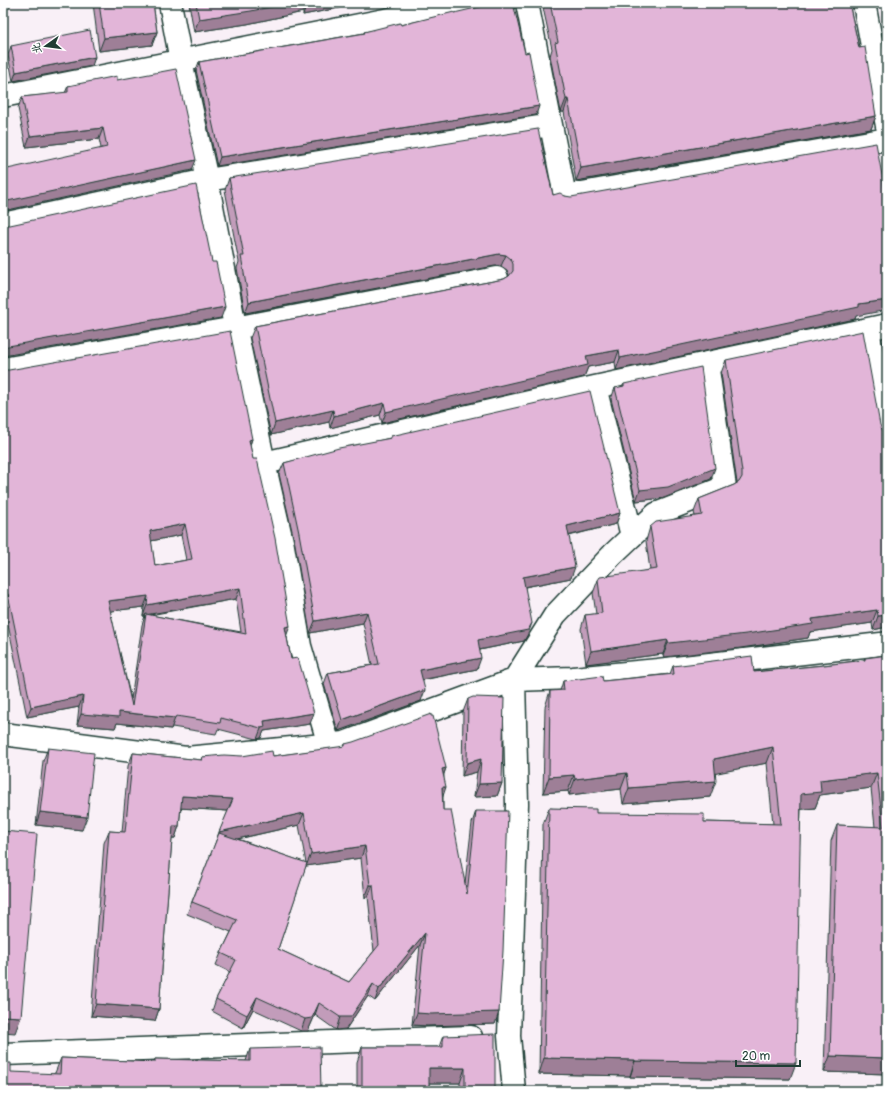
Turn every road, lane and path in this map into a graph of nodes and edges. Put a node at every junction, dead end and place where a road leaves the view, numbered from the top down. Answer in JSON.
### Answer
{"nodes":[{"id":1,"x":170,"y":3,"type":"edge"},
{"id":2,"x":470,"y":3,"type":"edge"},
{"id":3,"x":527,"y":3,"type":"edge"},
{"id":4,"x":864,"y":3,"type":"edge"},
{"id":5,"x":181,"y":61,"type":"junction"},
{"id":6,"x":3,"y":96,"type":"edge"},
{"id":7,"x":551,"y":125,"type":"junction"},
{"id":8,"x":887,"y":126,"type":"edge"},
{"id":9,"x":887,"y":139,"type":"edge"},
{"id":10,"x":207,"y":180,"type":"junction"},
{"id":11,"x":3,"y":224,"type":"edge"},
{"id":12,"x":497,"y":278,"type":"dead end"},
{"id":13,"x":878,"y":327,"type":"edge"},
{"id":14,"x":235,"y":328,"type":"junction"},
{"id":15,"x":707,"y":363,"type":"junction"},
{"id":16,"x":3,"y":369,"type":"edge"},
{"id":17,"x":595,"y":387,"type":"junction"},
{"id":18,"x":887,"y":436,"type":"edge"},
{"id":19,"x":264,"y":463,"type":"junction"},
{"id":20,"x":632,"y":536,"type":"junction"},
{"id":21,"x":887,"y":642,"type":"edge"},
{"id":22,"x":514,"y":680,"type":"junction"},
{"id":23,"x":3,"y":734,"type":"edge"},
{"id":24,"x":329,"y":745,"type":"junction"},
{"id":25,"x":509,"y":1036,"type":"junction"},
{"id":26,"x":3,"y":1054,"type":"edge"},
{"id":27,"x":514,"y":1091,"type":"edge"}],
"edges":[{"from":1,"to":5,"type":"street"},
{"from":2,"to":5,"type":"street"},
{"from":3,"to":7,"type":"street"},
{"from":4,"to":8,"type":"street"},
{"from":5,"to":6,"type":"street"},
{"from":5,"to":10,"type":"street"},
{"from":7,"to":9,"type":"street"},
{"from":7,"to":10,"type":"street"},
{"from":10,"to":11,"type":"street"},
{"from":10,"to":14,"type":"street"},
{"from":12,"to":14,"type":"street"},
{"from":13,"to":15,"type":"street"},
{"from":13,"to":18,"type":"street"},
{"from":14,"to":16,"type":"street"},
{"from":14,"to":19,"type":"street"},
{"from":15,"to":17,"type":"street"},
{"from":15,"to":20,"type":"street"},
{"from":17,"to":19,"type":"street"},
{"from":17,"to":20,"type":"street"},
{"from":19,"to":24,"type":"street"},
{"from":20,"to":22,"type":"street"},
{"from":21,"to":22,"type":"street"},
{"from":22,"to":24,"type":"street"},
{"from":22,"to":25,"type":"street"},
{"from":23,"to":24,"type":"street"},
{"from":25,"to":26,"type":"street"},
{"from":25,"to":27,"type":"street"}]}
